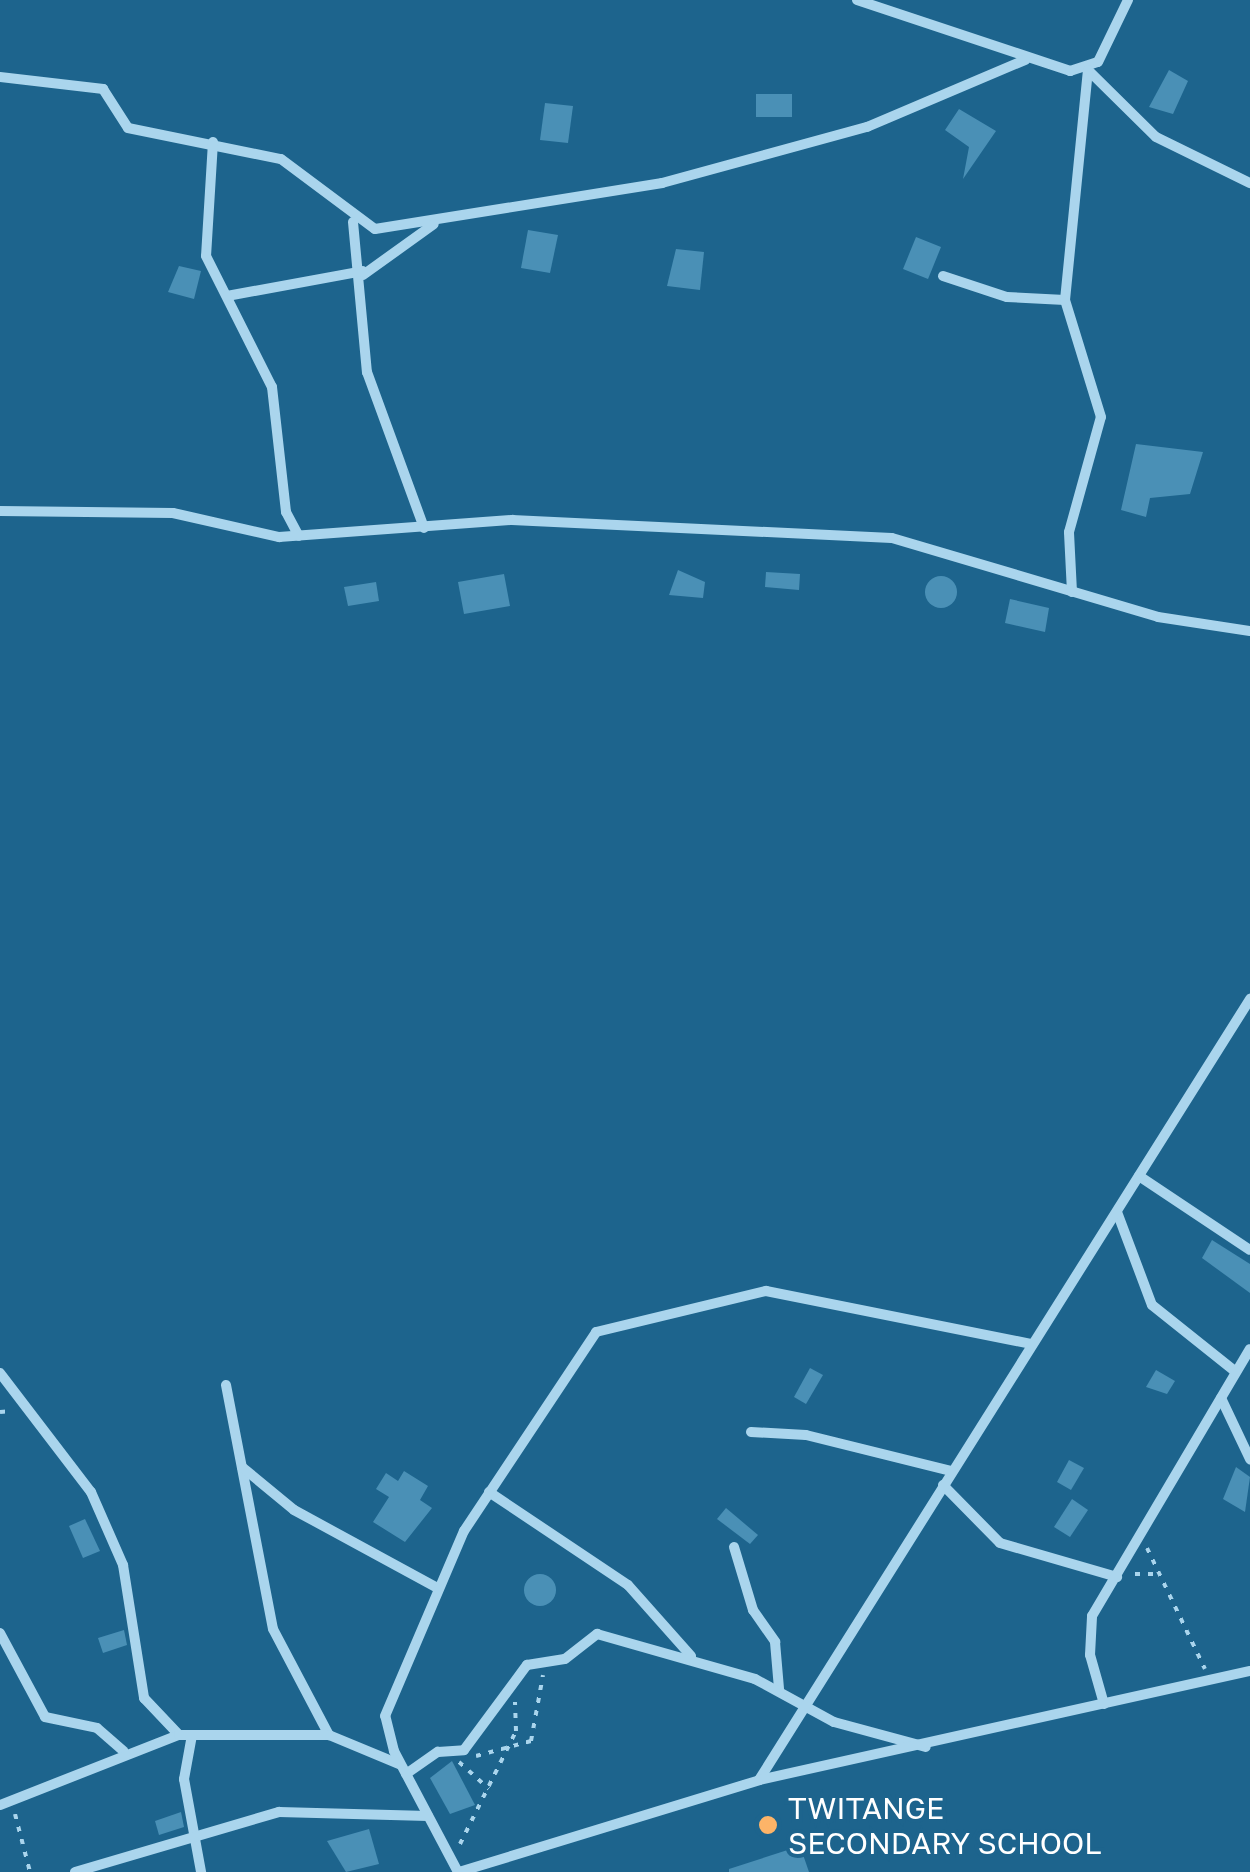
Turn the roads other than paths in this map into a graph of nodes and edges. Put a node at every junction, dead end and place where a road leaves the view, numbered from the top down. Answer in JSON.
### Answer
{"nodes":[{"id":1,"x":858,"y":0,"type":"edge"},
{"id":2,"x":1128,"y":0,"type":"edge"},
{"id":3,"x":1025,"y":60,"type":"junction"},
{"id":4,"x":1088,"y":70,"type":"junction"},
{"id":5,"x":0,"y":77,"type":"edge"},
{"id":6,"x":213,"y":142,"type":"junction"},
{"id":7,"x":1250,"y":183,"type":"edge"},
{"id":8,"x":353,"y":222,"type":"junction"},
{"id":9,"x":435,"y":223,"type":"junction"},
{"id":10,"x":363,"y":273,"type":"junction"},
{"id":11,"x":943,"y":276,"type":"dead end"},
{"id":12,"x":227,"y":296,"type":"junction"},
{"id":13,"x":1066,"y":300,"type":"junction"},
{"id":14,"x":0,"y":511,"type":"edge"},
{"id":15,"x":424,"y":528,"type":"junction"},
{"id":16,"x":299,"y":536,"type":"junction"},
{"id":17,"x":1072,"y":592,"type":"junction"},
{"id":18,"x":1250,"y":631,"type":"edge"},
{"id":19,"x":1250,"y":999,"type":"edge"},
{"id":20,"x":1139,"y":1176,"type":"junction"},
{"id":21,"x":1118,"y":1212,"type":"junction"},
{"id":22,"x":1250,"y":1250,"type":"edge"},
{"id":23,"x":1031,"y":1344,"type":"junction"},
{"id":24,"x":1250,"y":1350,"type":"edge"},
{"id":25,"x":1236,"y":1372,"type":"junction"},
{"id":26,"x":0,"y":1373,"type":"edge"},
{"id":27,"x":226,"y":1384,"type":"dead end"},
{"id":28,"x":1221,"y":1398,"type":"junction"},
{"id":29,"x":751,"y":1432,"type":"dead end"},
{"id":30,"x":1250,"y":1459,"type":"edge"},
{"id":31,"x":241,"y":1466,"type":"junction"},
{"id":32,"x":951,"y":1471,"type":"junction"},
{"id":33,"x":942,"y":1485,"type":"junction"},
{"id":34,"x":489,"y":1492,"type":"junction"},
{"id":35,"x":734,"y":1547,"type":"dead end"},
{"id":36,"x":1118,"y":1575,"type":"junction"},
{"id":37,"x":436,"y":1587,"type":"junction"},
{"id":38,"x":0,"y":1633,"type":"edge"},
{"id":39,"x":695,"y":1660,"type":"junction"},
{"id":40,"x":1250,"y":1671,"type":"edge"},
{"id":41,"x":779,"y":1690,"type":"junction"},
{"id":42,"x":804,"y":1703,"type":"junction"},
{"id":43,"x":1104,"y":1704,"type":"junction"},
{"id":44,"x":179,"y":1735,"type":"junction"},
{"id":45,"x":192,"y":1735,"type":"junction"},
{"id":46,"x":329,"y":1735,"type":"junction"},
{"id":47,"x":931,"y":1748,"type":"junction"},
{"id":48,"x":123,"y":1751,"type":"junction"},
{"id":49,"x":403,"y":1770,"type":"junction"},
{"id":50,"x":759,"y":1780,"type":"junction"},
{"id":51,"x":4,"y":1803,"type":"edge"},
{"id":52,"x":428,"y":1816,"type":"junction"},
{"id":53,"x":196,"y":1835,"type":"junction"},
{"id":54,"x":75,"y":1872,"type":"edge"},
{"id":55,"x":200,"y":1872,"type":"edge"},
{"id":56,"x":458,"y":1872,"type":"edge"}],
"edges":[{"from":1,"to":3,"type":"street"},
{"from":2,"to":4,"type":"street"},
{"from":3,"to":4,"type":"street"},
{"from":3,"to":9,"type":"street"},
{"from":4,"to":7,"type":"street"},
{"from":4,"to":13,"type":"street"},
{"from":5,"to":6,"type":"street"},
{"from":6,"to":8,"type":"street"},
{"from":6,"to":12,"type":"street"},
{"from":8,"to":9,"type":"street"},
{"from":8,"to":10,"type":"street"},
{"from":9,"to":10,"type":"street"},
{"from":10,"to":12,"type":"street"},
{"from":10,"to":15,"type":"street"},
{"from":11,"to":13,"type":"street"},
{"from":12,"to":16,"type":"street"},
{"from":13,"to":17,"type":"street"},
{"from":14,"to":16,"type":"street"},
{"from":15,"to":16,"type":"street"},
{"from":15,"to":17,"type":"street"},
{"from":17,"to":18,"type":"street"},
{"from":19,"to":20,"type":"street"},
{"from":20,"to":21,"type":"street"},
{"from":20,"to":22,"type":"street"},
{"from":21,"to":23,"type":"street"},
{"from":21,"to":25,"type":"street"},
{"from":23,"to":32,"type":"street"},
{"from":23,"to":34,"type":"street"},
{"from":24,"to":25,"type":"street"},
{"from":25,"to":28,"type":"street"},
{"from":26,"to":44,"type":"street"},
{"from":27,"to":31,"type":"street"},
{"from":28,"to":30,"type":"street"},
{"from":28,"to":36,"type":"street"},
{"from":29,"to":32,"type":"street"},
{"from":31,"to":37,"type":"street"},
{"from":31,"to":46,"type":"street"},
{"from":32,"to":33,"type":"street"},
{"from":33,"to":36,"type":"street"},
{"from":33,"to":42,"type":"street"},
{"from":34,"to":37,"type":"street"},
{"from":34,"to":39,"type":"street"},
{"from":35,"to":41,"type":"street"},
{"from":36,"to":43,"type":"street"},
{"from":37,"to":49,"type":"street"},
{"from":38,"to":48,"type":"street"},
{"from":39,"to":41,"type":"street"},
{"from":39,"to":49,"type":"street"},
{"from":40,"to":43,"type":"street"},
{"from":41,"to":42,"type":"street"},
{"from":42,"to":47,"type":"street"},
{"from":42,"to":50,"type":"street"},
{"from":43,"to":47,"type":"street"},
{"from":44,"to":45,"type":"street"},
{"from":44,"to":48,"type":"street"},
{"from":45,"to":46,"type":"street"},
{"from":45,"to":53,"type":"street"},
{"from":46,"to":49,"type":"street"},
{"from":47,"to":50,"type":"street"},
{"from":48,"to":51,"type":"street"},
{"from":49,"to":52,"type":"street"},
{"from":50,"to":56,"type":"street"},
{"from":52,"to":53,"type":"street"},
{"from":52,"to":56,"type":"street"},
{"from":53,"to":54,"type":"street"},
{"from":53,"to":55,"type":"street"}]}
